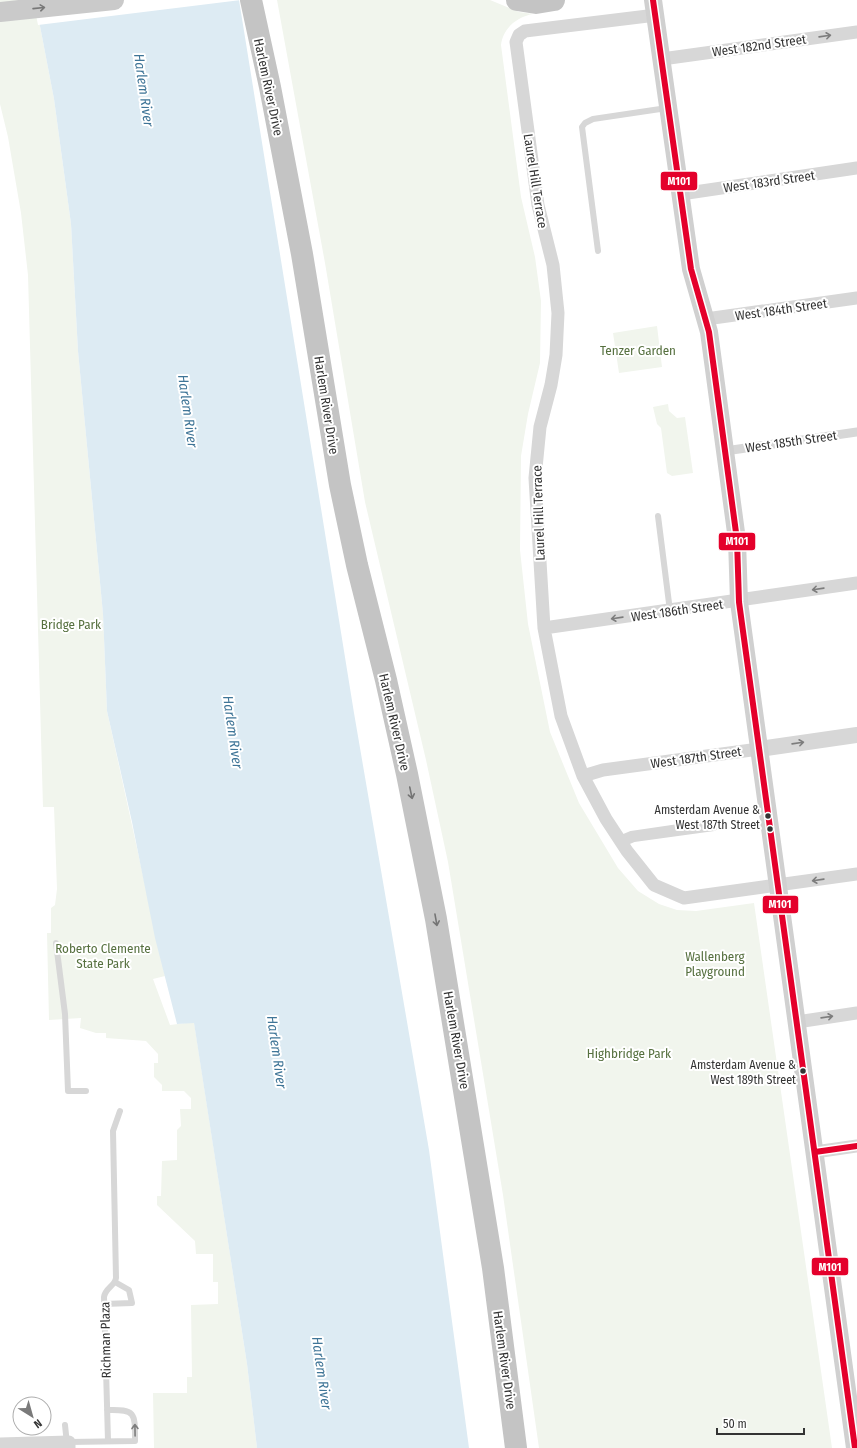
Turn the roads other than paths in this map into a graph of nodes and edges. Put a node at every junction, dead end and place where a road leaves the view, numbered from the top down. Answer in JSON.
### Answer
{"nodes":[{"id":1,"x":114,"y":0,"type":"edge"},
{"id":2,"x":251,"y":0,"type":"edge"},
{"id":3,"x":265,"y":0,"type":"edge"},
{"id":4,"x":518,"y":0,"type":"edge"},
{"id":5,"x":554,"y":0,"type":"edge"},
{"id":6,"x":655,"y":8,"type":"edge"},
{"id":7,"x":0,"y":12,"type":"edge"},
{"id":8,"x":857,"y":32,"type":"edge"},
{"id":9,"x":662,"y":59,"type":"junction"},
{"id":10,"x":668,"y":108,"type":"junction"},
{"id":11,"x":857,"y":168,"type":"edge"},
{"id":12,"x":680,"y":194,"type":"junction"},
{"id":13,"x":598,"y":251,"type":"dead end"},
{"id":14,"x":857,"y":298,"type":"edge"},
{"id":15,"x":706,"y":319,"type":"junction"},
{"id":16,"x":857,"y":432,"type":"edge"},
{"id":17,"x":725,"y":451,"type":"junction"},
{"id":18,"x":658,"y":516,"type":"dead end"},
{"id":19,"x":857,"y":583,"type":"edge"},
{"id":20,"x":739,"y":602,"type":"junction"},
{"id":21,"x":670,"y":611,"type":"junction"},
{"id":22,"x":544,"y":628,"type":"junction"},
{"id":23,"x":857,"y":735,"type":"edge"},
{"id":24,"x":759,"y":748,"type":"junction"},
{"id":25,"x":582,"y":776,"type":"junction"},
{"id":26,"x":713,"y":825,"type":"dead end"},
{"id":27,"x":621,"y":842,"type":"junction"},
{"id":28,"x":857,"y":874,"type":"edge"},
{"id":29,"x":778,"y":886,"type":"junction"},
{"id":30,"x":56,"y":943,"type":"dead end"},
{"id":31,"x":857,"y":1013,"type":"edge"},
{"id":32,"x":797,"y":1022,"type":"junction"},
{"id":33,"x":86,"y":1091,"type":"dead end"},
{"id":34,"x":120,"y":1110,"type":"dead end"},
{"id":35,"x":857,"y":1146,"type":"edge"},
{"id":36,"x":816,"y":1152,"type":"junction"},
{"id":37,"x":115,"y":1282,"type":"junction"},
{"id":38,"x":104,"y":1304,"type":"junction"},
{"id":39,"x":107,"y":1410,"type":"junction"},
{"id":40,"x":66,"y":1425,"type":"dead end"},
{"id":41,"x":108,"y":1441,"type":"junction"},
{"id":42,"x":0,"y":1444,"type":"edge"},
{"id":43,"x":69,"y":1446,"type":"edge"},
{"id":44,"x":516,"y":1448,"type":"edge"},
{"id":45,"x":530,"y":1448,"type":"edge"},
{"id":46,"x":856,"y":1448,"type":"edge"}],
"edges":[{"from":7,"to":1,"type":"main road","one_way":true},
{"from":2,"to":44,"type":"highway","name":"Harlem River Drive","one_way":true},
{"from":3,"to":45,"type":"highway","name":"Harlem River Drive"},
{"from":4,"to":5,"type":"highway"},
{"from":6,"to":9,"type":"main road"},
{"from":6,"to":22,"type":"street","name":"Laurel Hill Terrace"},
{"from":9,"to":8,"type":"street","name":"West 182nd Street","one_way":true},
{"from":9,"to":10,"type":"main road"},
{"from":10,"to":12,"type":"main road"},
{"from":10,"to":13,"type":"lane"},
{"from":11,"to":12,"type":"street","name":"West 183rd Street"},
{"from":12,"to":15,"type":"main road"},
{"from":14,"to":15,"type":"street","name":"West 184th Street"},
{"from":15,"to":17,"type":"main road"},
{"from":16,"to":17,"type":"street","name":"West 185th Street"},
{"from":17,"to":20,"type":"main road"},
{"from":18,"to":21,"type":"lane"},
{"from":19,"to":20,"type":"street","name":"West 186th Street","one_way":true},
{"from":20,"to":21,"type":"street","name":"West 186th Street"},
{"from":20,"to":24,"type":"main road"},
{"from":21,"to":22,"type":"street","name":"West 186th Street","one_way":true},
{"from":22,"to":25,"type":"street","name":"Laurel Hill Terrace"},
{"from":24,"to":23,"type":"street","name":"West 187th Street","one_way":true},
{"from":24,"to":25,"type":"street","name":"West 187th Street"},
{"from":24,"to":29,"type":"main road"},
{"from":25,"to":27,"type":"street","name":"Laurel Hill Terrace"},
{"from":26,"to":27,"type":"lane"},
{"from":27,"to":29,"type":"street","name":"Laurel Hill Terrace"},
{"from":28,"to":29,"type":"street","name":"Laurel Hill Terrace","one_way":true},
{"from":29,"to":32,"type":"main road"},
{"from":30,"to":33,"type":"lane"},
{"from":32,"to":31,"type":"street","one_way":true},
{"from":32,"to":36,"type":"main road"},
{"from":34,"to":37,"type":"lane"},
{"from":35,"to":36,"type":"street"},
{"from":36,"to":46,"type":"main road"},
{"from":37,"to":38,"type":"lane","name":"Richman Plaza"},
{"from":37,"to":38,"type":"lane"},
{"from":38,"to":39,"type":"lane","name":"Richman Plaza"},
{"from":39,"to":41,"type":"lane","name":"Richman Plaza"},
{"from":41,"to":39,"type":"lane","one_way":true},
{"from":40,"to":43,"type":"lane"},
{"from":41,"to":43,"type":"lane"},
{"from":42,"to":43,"type":"street"}]}
